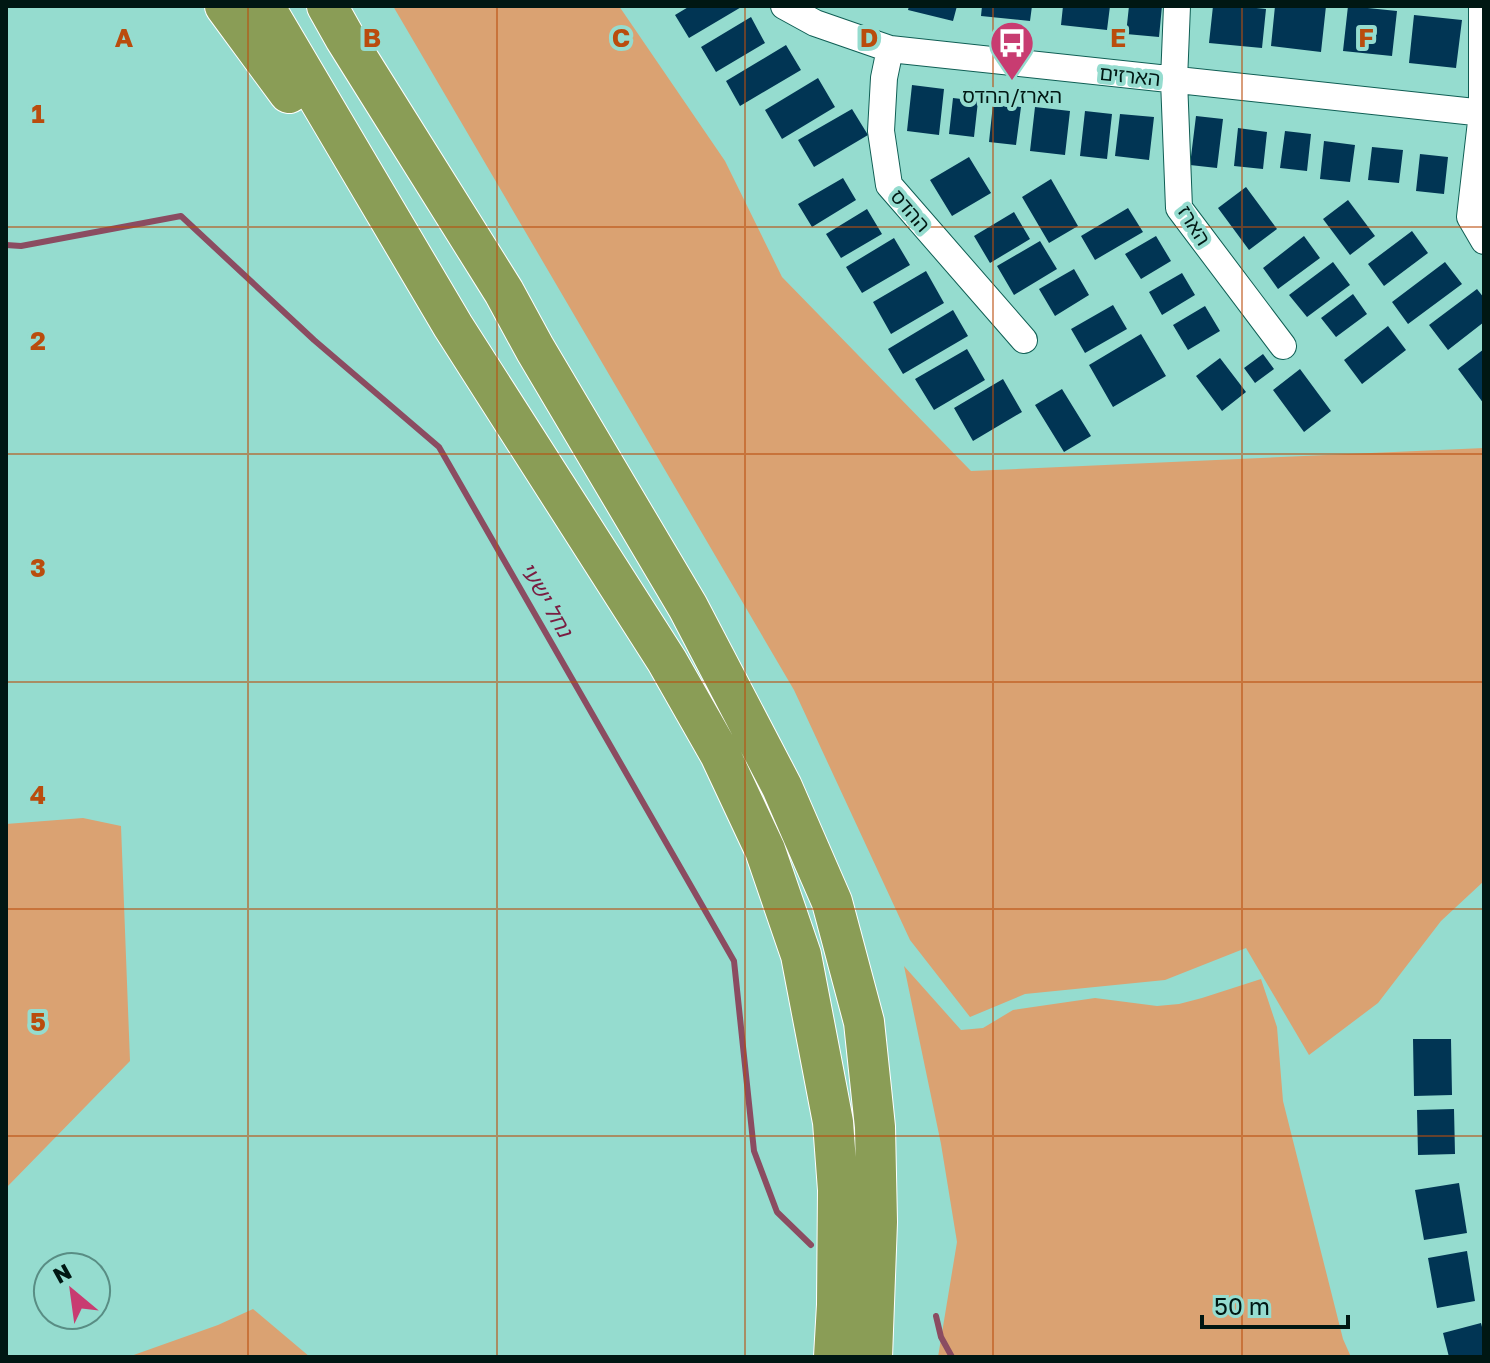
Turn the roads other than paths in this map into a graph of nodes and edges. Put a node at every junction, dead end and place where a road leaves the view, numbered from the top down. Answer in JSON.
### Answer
{"nodes":[{"id":1,"x":225,"y":6,"type":"edge"},
{"id":2,"x":264,"y":6,"type":"edge"},
{"id":3,"x":784,"y":6,"type":"edge"},
{"id":4,"x":1177,"y":6,"type":"edge"},
{"id":5,"x":1482,"y":6,"type":"edge"},
{"id":6,"x":335,"y":17,"type":"edge"},
{"id":7,"x":890,"y":49,"type":"junction"},
{"id":8,"x":1174,"y":80,"type":"junction"},
{"id":9,"x":1483,"y":113,"type":"edge"},
{"id":10,"x":1484,"y":241,"type":"edge"},
{"id":11,"x":453,"y":326,"type":"junction"},
{"id":12,"x":1024,"y":340,"type":"dead end"},
{"id":13,"x":1283,"y":346,"type":"dead end"},
{"id":14,"x":834,"y":1357,"type":"edge"},
{"id":15,"x":872,"y":1357,"type":"edge"}],
"edges":[{"from":1,"to":11,"type":"highway"},
{"from":2,"to":11,"type":"highway"},
{"from":3,"to":7,"type":"street","name":"הארזים"},
{"from":4,"to":8,"type":"street","name":"הארז"},
{"from":5,"to":9,"type":"street"},
{"from":6,"to":15,"type":"highway"},
{"from":7,"to":8,"type":"street","name":"הארזים"},
{"from":7,"to":12,"type":"street","name":"ההדס"},
{"from":8,"to":9,"type":"street","name":"הארזים"},
{"from":8,"to":13,"type":"street","name":"הארז"},
{"from":9,"to":10,"type":"street"},
{"from":11,"to":14,"type":"highway"}]}
